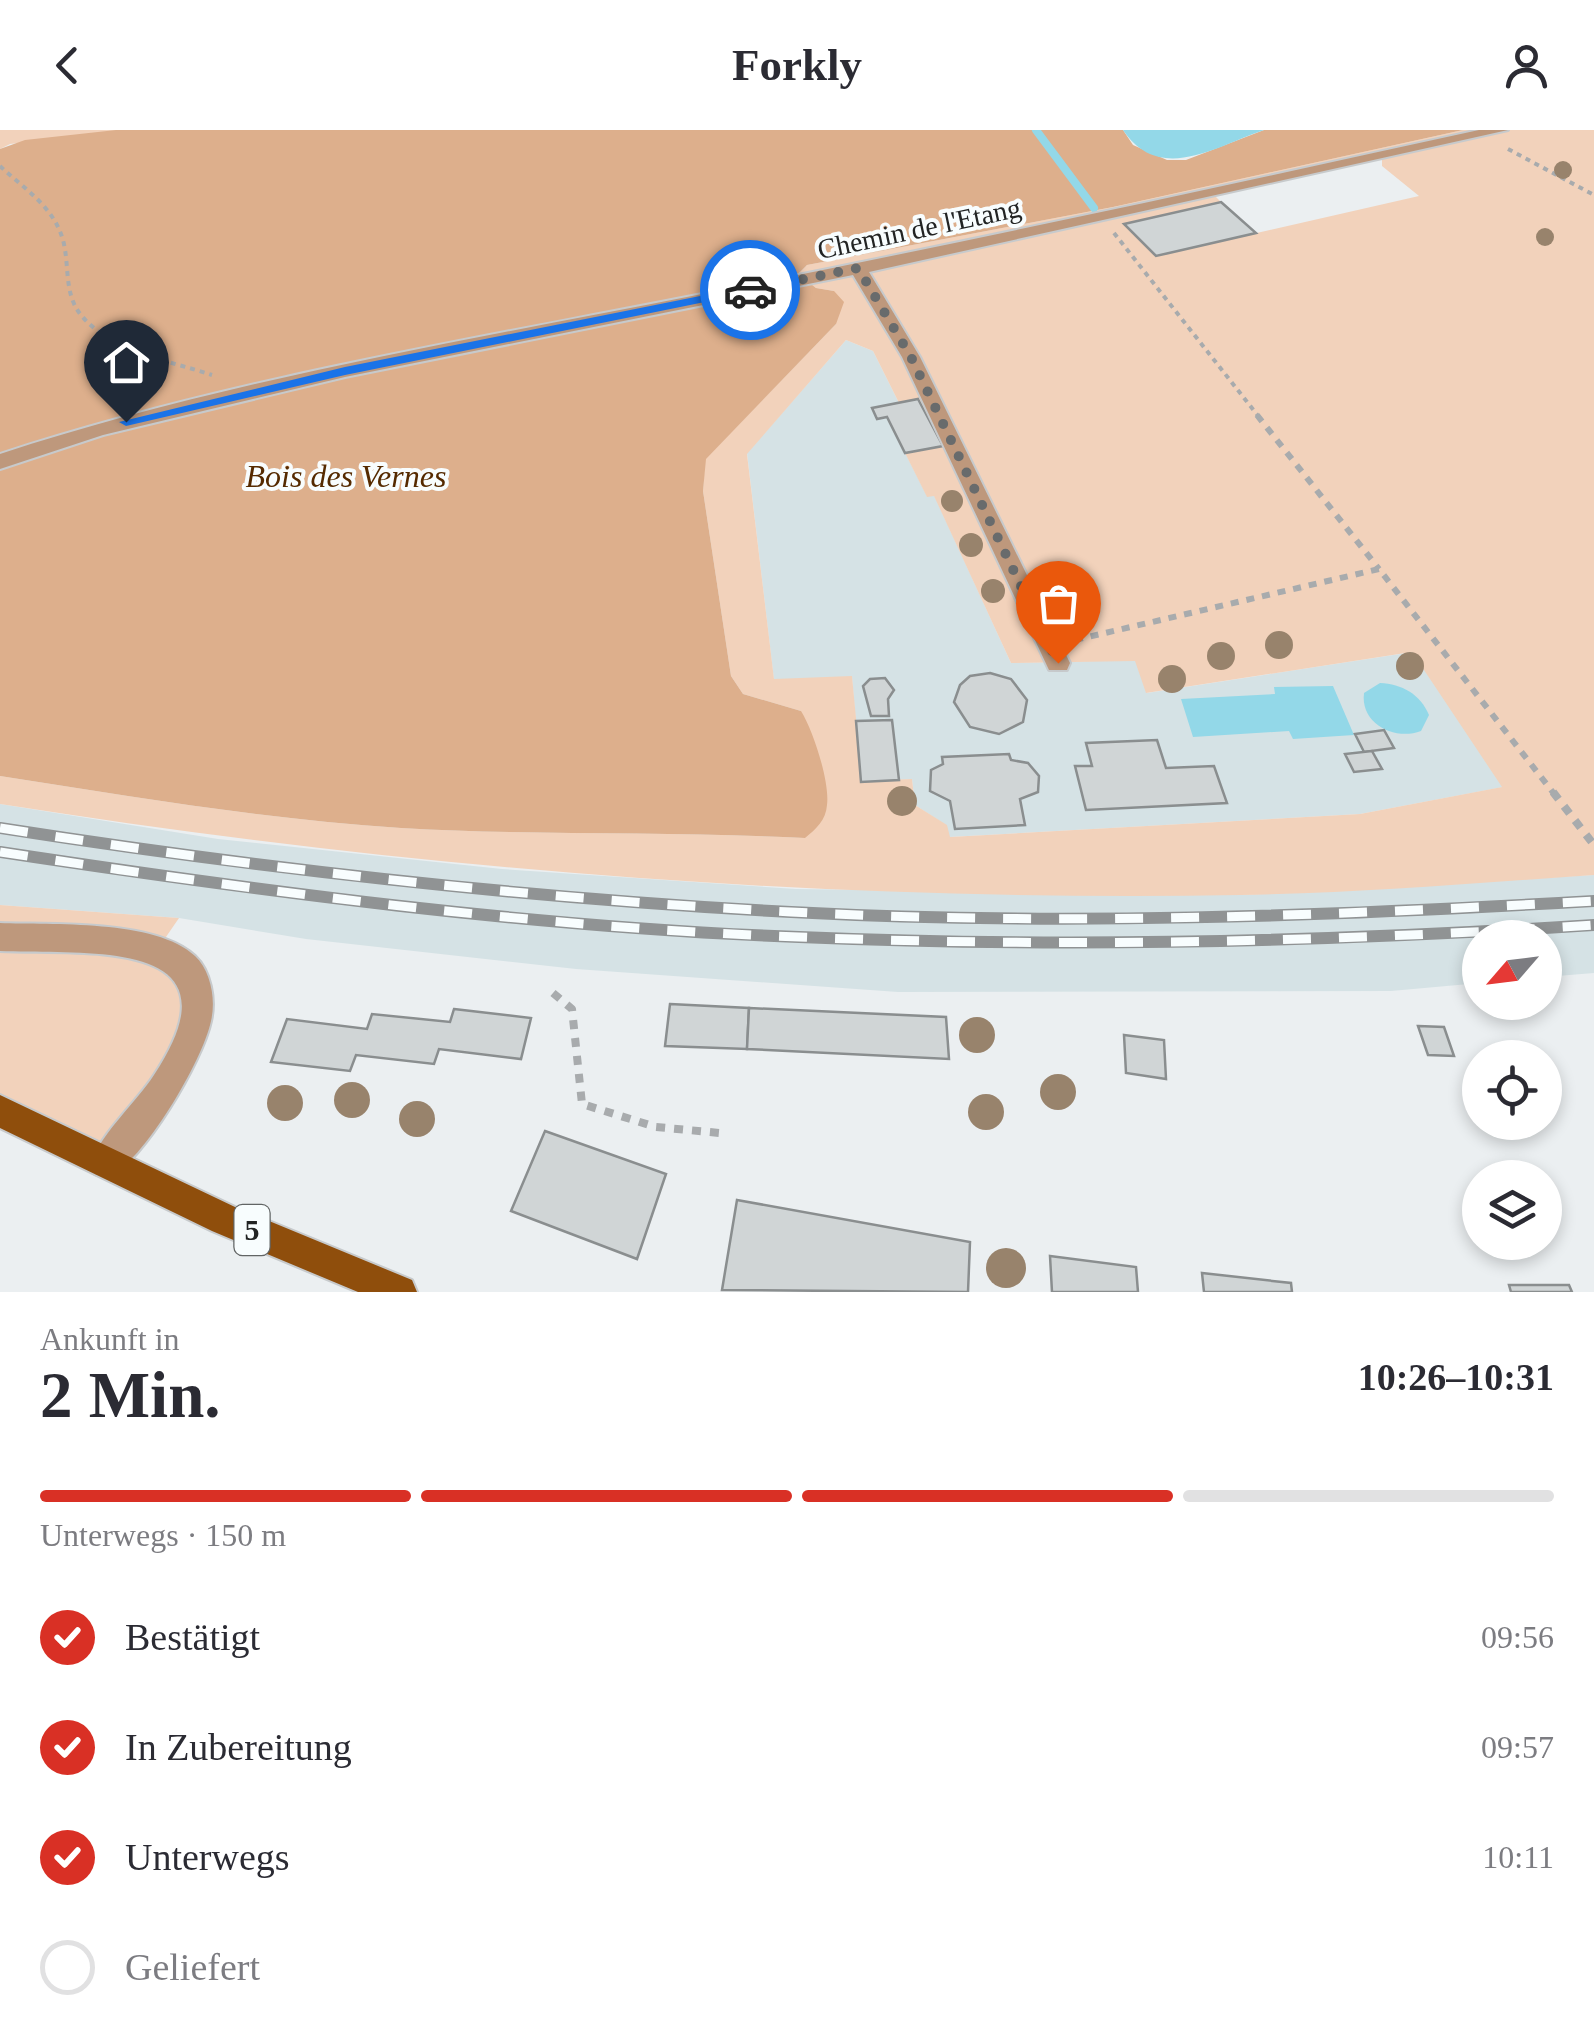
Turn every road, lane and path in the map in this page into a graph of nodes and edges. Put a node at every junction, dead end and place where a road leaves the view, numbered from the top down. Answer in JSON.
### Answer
{"nodes":[{"id":1,"x":1501,"y":138,"type":"edge"},
{"id":2,"x":0,"y":166,"type":"edge"},
{"id":3,"x":1594,"y":195,"type":"edge"},
{"id":4,"x":1102,"y":218,"type":"junction"},
{"id":5,"x":858,"y":268,"type":"junction"},
{"id":6,"x":242,"y":394,"type":"junction"},
{"id":7,"x":0,"y":462,"type":"edge"},
{"id":8,"x":1379,"y":570,"type":"junction"},
{"id":9,"x":1054,"y":654,"type":"joint"},
{"id":10,"x":1594,"y":846,"type":"edge"},
{"id":11,"x":0,"y":937,"type":"edge"},
{"id":12,"x":553,"y":992,"type":"dead end"},
{"id":13,"x":0,"y":1111,"type":"edge"},
{"id":14,"x":720,"y":1132,"type":"dead end"},
{"id":15,"x":107,"y":1162,"type":"junction"},
{"id":16,"x":400,"y":1292,"type":"edge"}],
"edges":[{"from":1,"to":3,"type":"path"},
{"from":1,"to":4,"type":"street","name":"Chemin de l'Etang"},
{"from":2,"to":6,"type":"path"},
{"from":4,"to":5,"type":"street","name":"Chemin de l'Etang"},
{"from":4,"to":8,"type":"path"},
{"from":5,"to":6,"type":"street","name":"Chemin de l'Etang"},
{"from":5,"to":9,"type":"street"},
{"from":6,"to":7,"type":"street","name":"Chemin de l'Etang"},
{"from":8,"to":9,"type":"path"},
{"from":8,"to":10,"type":"path"},
{"from":11,"to":15,"type":"street"},
{"from":12,"to":14,"type":"path"},
{"from":13,"to":15,"type":"main road","number":"5"},
{"from":15,"to":16,"type":"main road","number":"5"}]}
